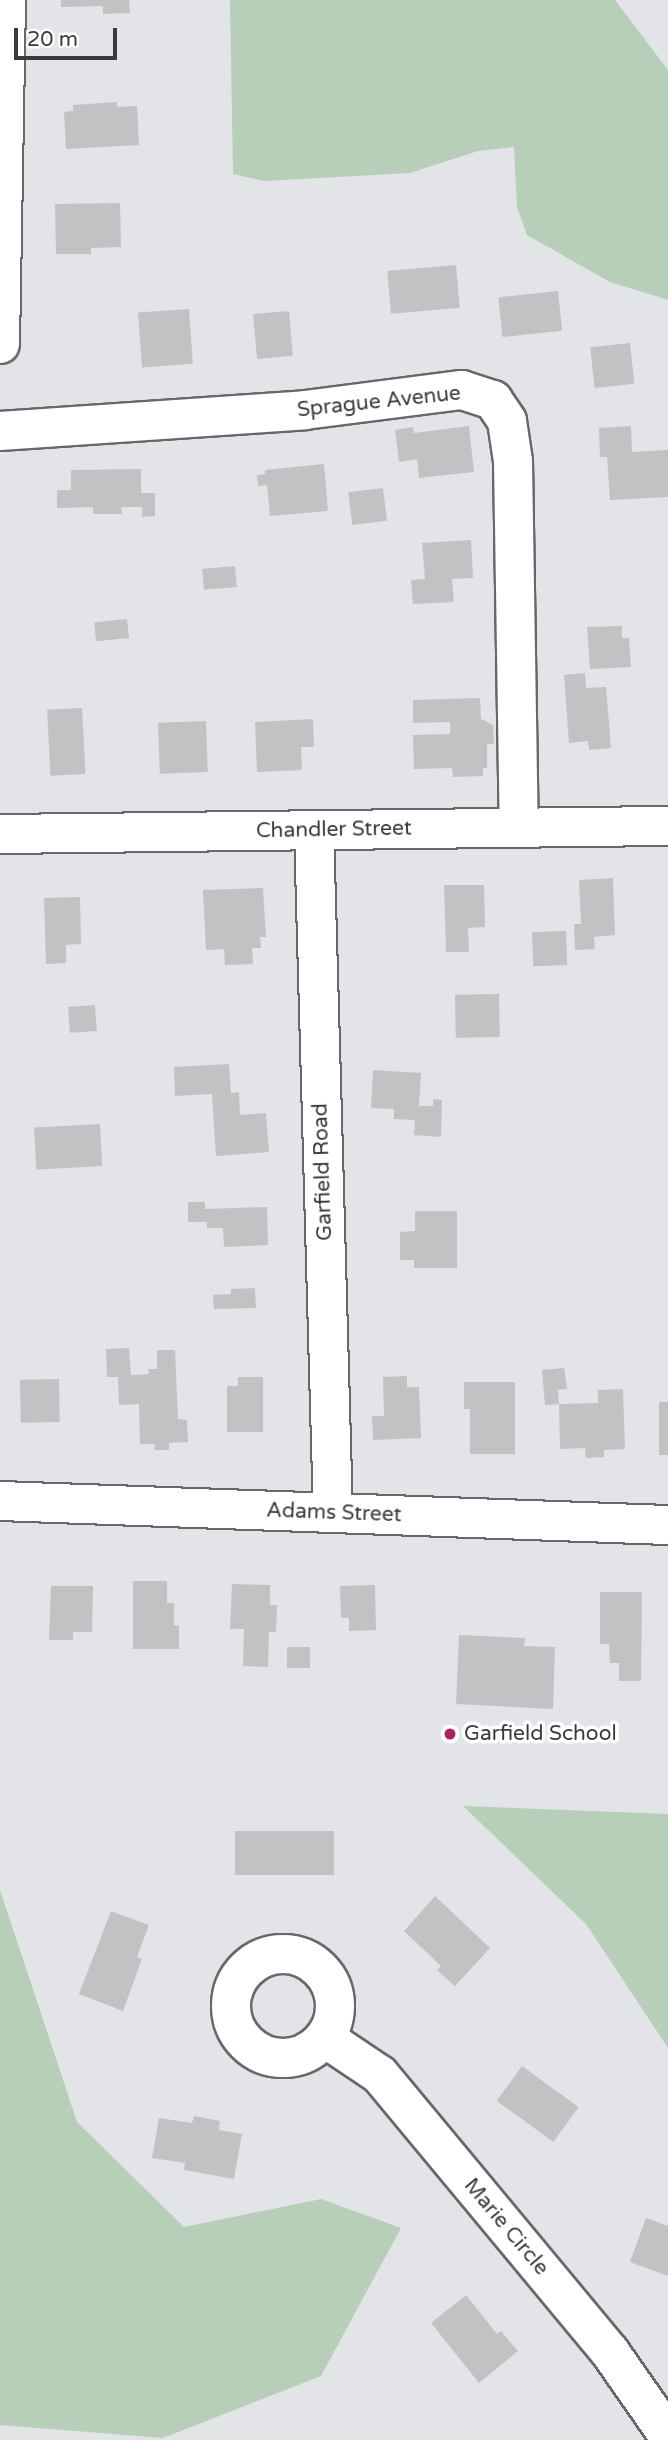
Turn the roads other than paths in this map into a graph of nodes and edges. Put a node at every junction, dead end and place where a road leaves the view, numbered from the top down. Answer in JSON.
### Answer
{"nodes":[{"id":1,"x":6,"y":0,"type":"edge"},
{"id":2,"x":0,"y":344,"type":"edge"},
{"id":3,"x":0,"y":431,"type":"edge"},
{"id":4,"x":668,"y":826,"type":"edge"},
{"id":5,"x":519,"y":828,"type":"junction"},
{"id":6,"x":314,"y":830,"type":"junction"},
{"id":7,"x":0,"y":834,"type":"edge"},
{"id":8,"x":0,"y":1501,"type":"edge"},
{"id":9,"x":333,"y":1513,"type":"junction"},
{"id":10,"x":668,"y":1525,"type":"edge"},
{"id":11,"x":325,"y":2038,"type":"dead end"},
{"id":12,"x":668,"y":2435,"type":"edge"}],
"edges":[{"from":1,"to":2,"type":"street"},
{"from":3,"to":5,"type":"street","name":"Sprague Avenue"},
{"from":4,"to":5,"type":"street","name":"Chandler Street"},
{"from":5,"to":6,"type":"street","name":"Chandler Street"},
{"from":6,"to":7,"type":"street","name":"Chandler Street"},
{"from":6,"to":9,"type":"street","name":"Garfield Road"},
{"from":8,"to":9,"type":"street","name":"Adams Street"},
{"from":9,"to":10,"type":"street","name":"Adams Street"},
{"from":11,"to":12,"type":"street","name":"Marie Circle"}]}
